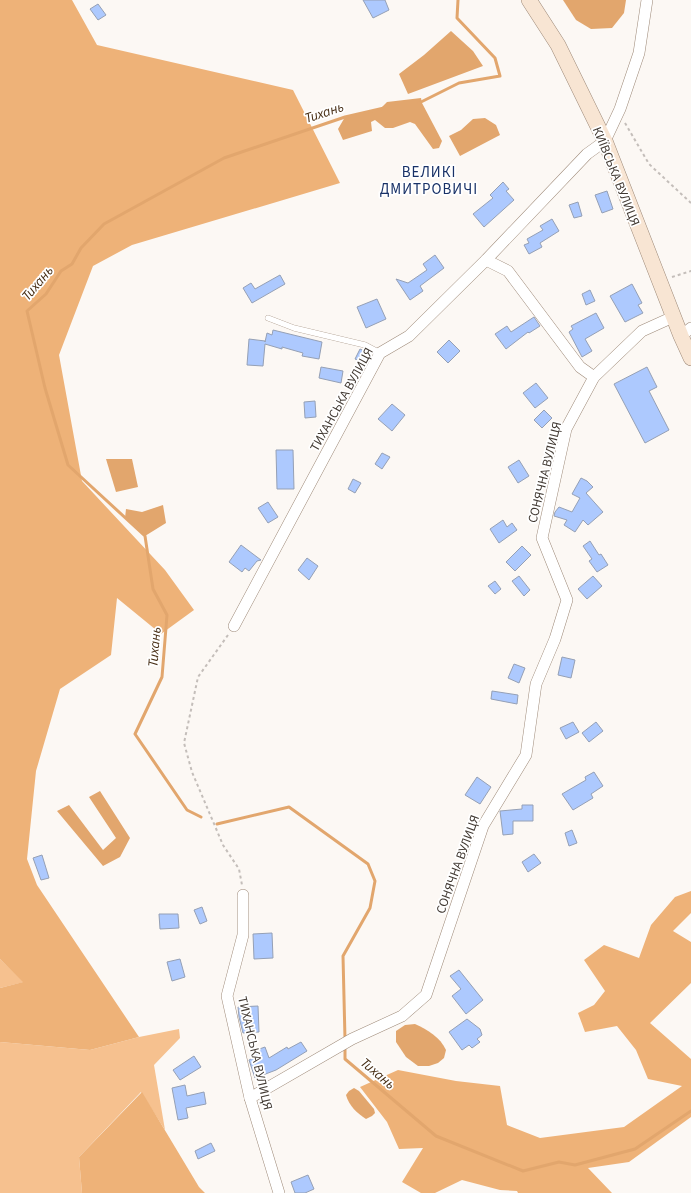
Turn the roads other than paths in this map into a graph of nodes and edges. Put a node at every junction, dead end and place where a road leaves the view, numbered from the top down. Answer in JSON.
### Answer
{"nodes":[{"id":1,"x":529,"y":0,"type":"edge"},
{"id":2,"x":647,"y":0,"type":"edge"},
{"id":3,"x":605,"y":141,"type":"junction"},
{"id":4,"x":486,"y":260,"type":"junction"},
{"id":5,"x":673,"y":317,"type":"junction"},
{"id":6,"x":268,"y":318,"type":"dead end"},
{"id":7,"x":686,"y":332,"type":"edge"},
{"id":8,"x":380,"y":353,"type":"junction"},
{"id":9,"x":691,"y":358,"type":"edge"},
{"id":10,"x":594,"y":377,"type":"junction"},
{"id":11,"x":234,"y":626,"type":"road end"},
{"id":12,"x":243,"y":895,"type":"road end"},
{"id":13,"x":250,"y":1098,"type":"junction"},
{"id":14,"x":279,"y":1193,"type":"edge"}],
"edges":[{"from":1,"to":3,"type":"main road","name":"КИЇВСЬКА ВУЛИЦЯ"},
{"from":2,"to":3,"type":"street"},
{"from":3,"to":4,"type":"street","name":"ТИХАНСЬКА ВУЛИЦЯ"},
{"from":3,"to":5,"type":"main road","name":"КИЇВСЬКА ВУЛИЦЯ"},
{"from":4,"to":8,"type":"street","name":"ТИХАНСЬКА ВУЛИЦЯ"},
{"from":4,"to":10,"type":"street"},
{"from":5,"to":7,"type":"main road","name":"КИЇВСЬКА ВУЛИЦЯ"},
{"from":5,"to":10,"type":"street","name":"СОНЯЧНА ВУЛИЦЯ"},
{"from":6,"to":8,"type":"lane"},
{"from":7,"to":9,"type":"main road","name":"КИЇВСЬКА ВУЛИЦЯ"},
{"from":8,"to":11,"type":"street","name":"ТИХАНСЬКА ВУЛИЦЯ"},
{"from":10,"to":13,"type":"street","name":"СОНЯЧНА ВУЛИЦЯ"},
{"from":12,"to":13,"type":"street","name":"ТИХАНСЬКА ВУЛИЦЯ"},
{"from":13,"to":14,"type":"street","name":"ТИХАНСЬКА ВУЛИЦЯ"}]}
